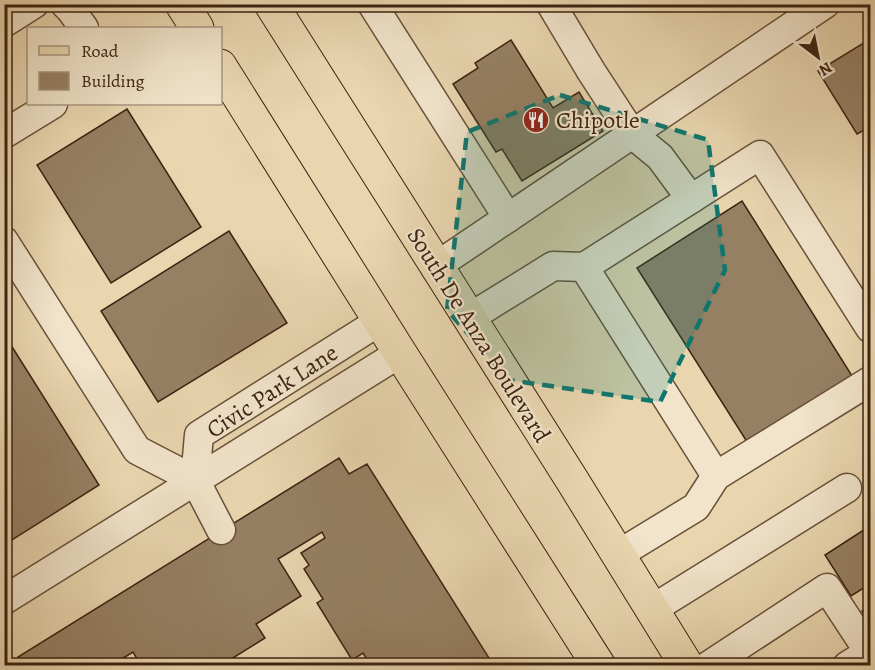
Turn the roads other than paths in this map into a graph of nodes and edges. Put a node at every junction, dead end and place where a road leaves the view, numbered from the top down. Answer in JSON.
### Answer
{"nodes":[{"id":1,"x":34,"y":4,"type":"edge"},
{"id":2,"x":65,"y":4,"type":"edge"},
{"id":3,"x":182,"y":4,"type":"edge"},
{"id":4,"x":271,"y":4,"type":"edge"},
{"id":5,"x":372,"y":4,"type":"edge"},
{"id":6,"x":551,"y":4,"type":"edge"},
{"id":7,"x":825,"y":4,"type":"edge"},
{"id":8,"x":786,"y":15,"type":"edge"},
{"id":9,"x":4,"y":23,"type":"edge"},
{"id":10,"x":83,"y":27,"type":"edge"},
{"id":11,"x":196,"y":27,"type":"edge"},
{"id":12,"x":222,"y":69,"type":"edge"},
{"id":13,"x":51,"y":105,"type":"edge"},
{"id":14,"x":4,"y":134,"type":"edge"},
{"id":15,"x":632,"y":134,"type":"junction"},
{"id":16,"x":691,"y":199,"type":"junction"},
{"id":17,"x":508,"y":218,"type":"junction"},
{"id":18,"x":4,"y":241,"type":"edge"},
{"id":19,"x":435,"y":267,"type":"junction"},
{"id":20,"x":584,"y":267,"type":"junction"},
{"id":21,"x":470,"y":318,"type":"junction"},
{"id":22,"x":380,"y":321,"type":"junction"},
{"id":23,"x":870,"y":328,"type":"edge"},
{"id":24,"x":400,"y":353,"type":"junction"},
{"id":25,"x":870,"y":381,"type":"edge"},
{"id":26,"x":716,"y":476,"type":"junction"},
{"id":27,"x":195,"y":480,"type":"junction"},
{"id":28,"x":847,"y":488,"type":"dead end"},
{"id":29,"x":221,"y":530,"type":"dead end"},
{"id":30,"x":619,"y":555,"type":"junction"},
{"id":31,"x":4,"y":600,"type":"edge"},
{"id":32,"x":651,"y":610,"type":"junction"},
{"id":33,"x":598,"y":666,"type":"edge"},
{"id":34,"x":687,"y":666,"type":"edge"},
{"id":35,"x":708,"y":666,"type":"edge"},
{"id":36,"x":847,"y":666,"type":"edge"}],
"edges":[{"from":1,"to":9,"type":"lane"},
{"from":2,"to":10,"type":"lane"},
{"from":3,"to":11,"type":"main road"},
{"from":4,"to":19,"type":"main road","name":"South De Anza Boulevard"},
{"from":5,"to":17,"type":"lane"},
{"from":6,"to":15,"type":"lane"},
{"from":7,"to":8,"type":"lane"},
{"from":8,"to":15,"type":"lane"},
{"from":12,"to":22,"type":"main road"},
{"from":13,"to":14,"type":"lane"},
{"from":15,"to":16,"type":"lane"},
{"from":15,"to":17,"type":"lane"},
{"from":16,"to":20,"type":"lane"},
{"from":16,"to":23,"type":"lane"},
{"from":17,"to":19,"type":"lane"},
{"from":18,"to":27,"type":"lane"},
{"from":19,"to":21,"type":"main road","name":"South De Anza Boulevard"},
{"from":20,"to":21,"type":"lane"},
{"from":20,"to":26,"type":"lane"},
{"from":21,"to":30,"type":"main road","name":"South De Anza Boulevard"},
{"from":22,"to":24,"type":"main road"},
{"from":22,"to":27,"type":"lane","name":"Civic Park Lane"},
{"from":24,"to":27,"type":"lane","name":"Civic Park Lane"},
{"from":24,"to":33,"type":"main road"},
{"from":25,"to":26,"type":"lane"},
{"from":26,"to":30,"type":"lane"},
{"from":27,"to":29,"type":"lane"},
{"from":27,"to":31,"type":"lane","name":"Civic Park Lane"},
{"from":28,"to":32,"type":"lane"},
{"from":30,"to":32,"type":"main road","name":"South De Anza Boulevard"},
{"from":32,"to":34,"type":"main road","name":"South De Anza Boulevard"},
{"from":35,"to":36,"type":"lane"}]}
